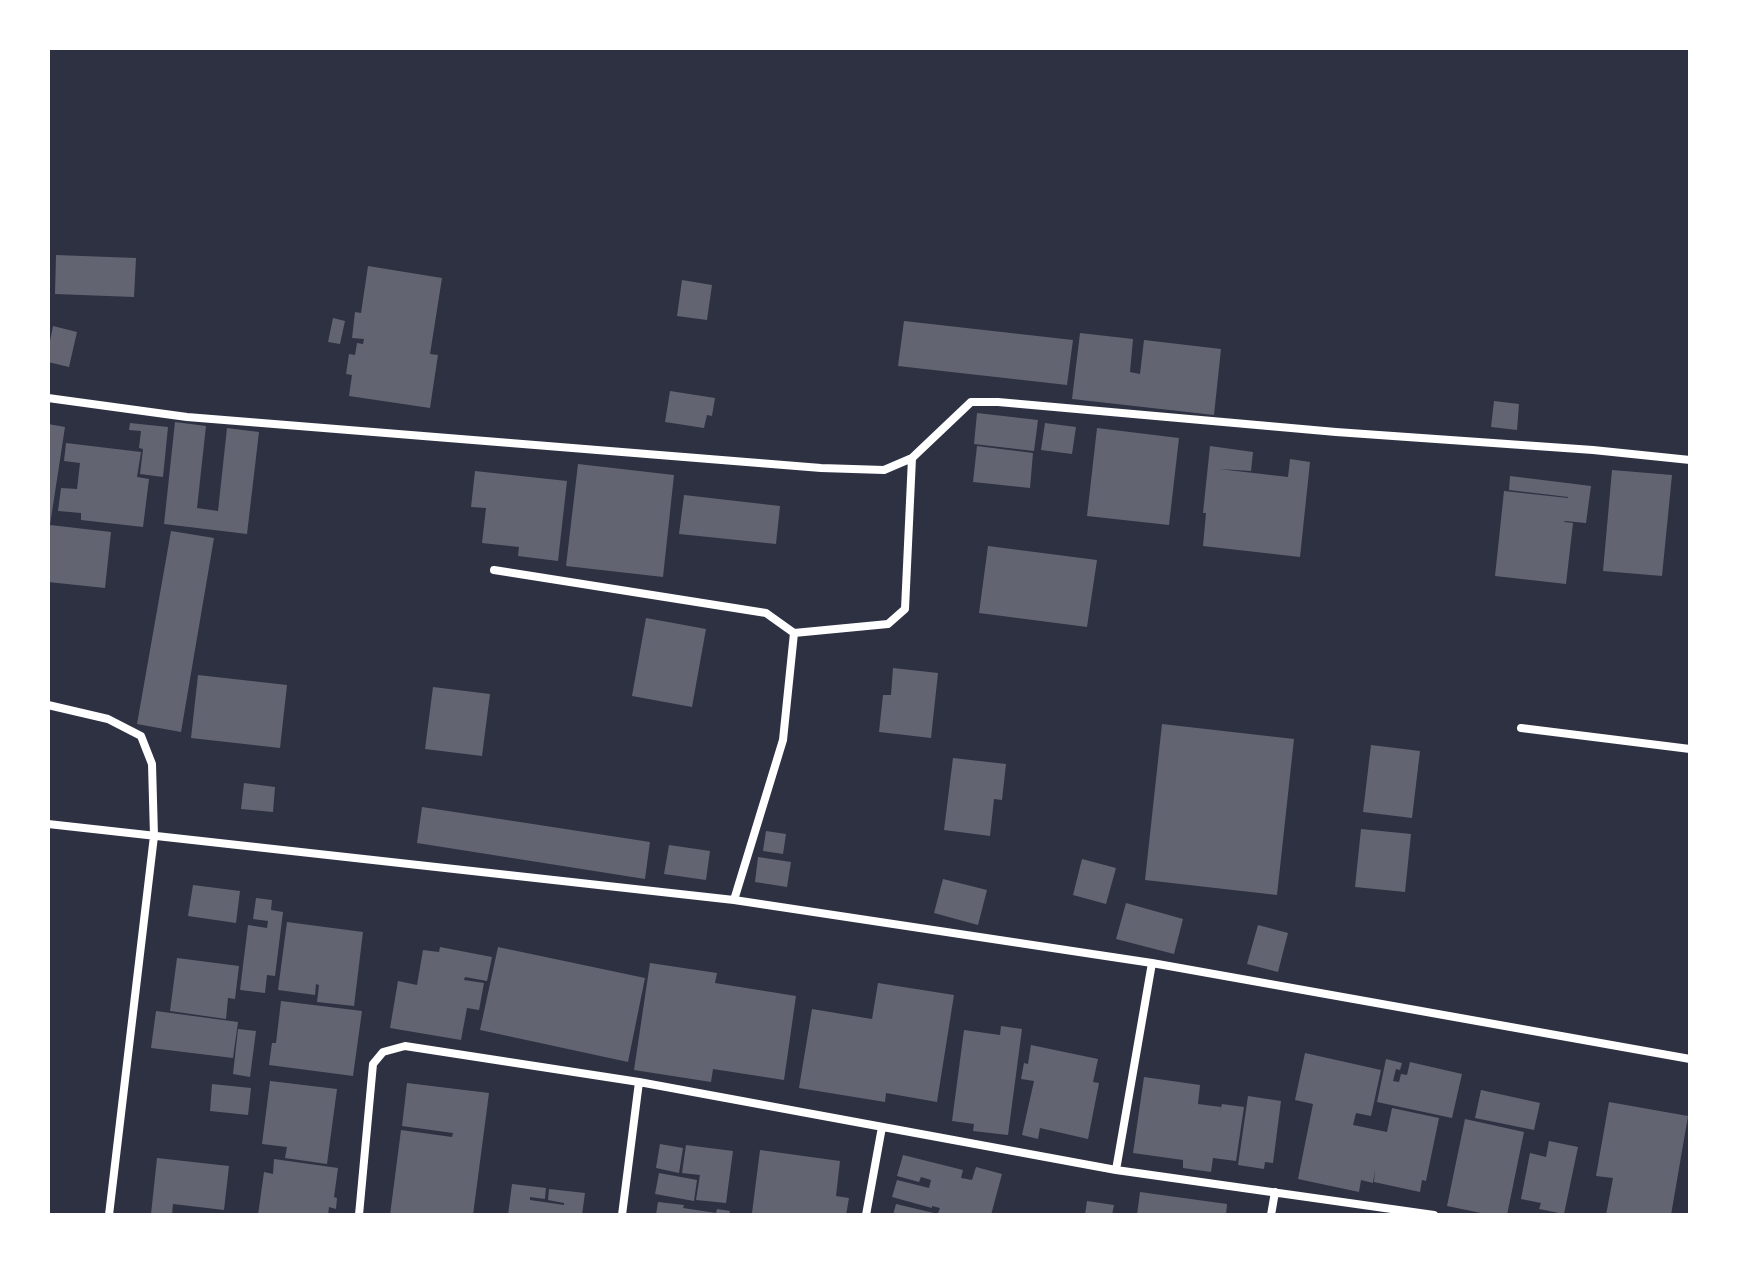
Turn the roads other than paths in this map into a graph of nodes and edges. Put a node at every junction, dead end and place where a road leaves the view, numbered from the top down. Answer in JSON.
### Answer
{"nodes":[{"id":1,"x":48,"y":398,"type":"edge"},
{"id":2,"x":912,"y":458,"type":"junction"},
{"id":3,"x":1690,"y":460,"type":"edge"},
{"id":4,"x":494,"y":570,"type":"dead end"},
{"id":5,"x":794,"y":633,"type":"junction"},
{"id":6,"x":48,"y":705,"type":"edge"},
{"id":7,"x":1521,"y":728,"type":"dead end"},
{"id":8,"x":1690,"y":749,"type":"edge"},
{"id":9,"x":48,"y":824,"type":"edge"},
{"id":10,"x":154,"y":836,"type":"junction"},
{"id":11,"x":734,"y":900,"type":"junction"},
{"id":12,"x":1152,"y":963,"type":"junction"},
{"id":13,"x":1690,"y":1059,"type":"edge"},
{"id":14,"x":639,"y":1082,"type":"junction"},
{"id":15,"x":882,"y":1127,"type":"junction"},
{"id":16,"x":1116,"y":1170,"type":"junction"},
{"id":17,"x":1275,"y":1192,"type":"junction"},
{"id":18,"x":109,"y":1215,"type":"edge"},
{"id":19,"x":359,"y":1215,"type":"edge"},
{"id":20,"x":622,"y":1215,"type":"edge"},
{"id":21,"x":866,"y":1215,"type":"edge"},
{"id":22,"x":1271,"y":1215,"type":"edge"},
{"id":23,"x":1434,"y":1215,"type":"edge"}],
"edges":[{"from":1,"to":2,"type":"street"},
{"from":2,"to":3,"type":"street"},
{"from":2,"to":5,"type":"street"},
{"from":4,"to":5,"type":"street"},
{"from":5,"to":11,"type":"street"},
{"from":6,"to":10,"type":"street"},
{"from":7,"to":8,"type":"street"},
{"from":9,"to":10,"type":"street"},
{"from":10,"to":11,"type":"street"},
{"from":10,"to":18,"type":"street"},
{"from":11,"to":12,"type":"street"},
{"from":12,"to":13,"type":"street"},
{"from":12,"to":16,"type":"street"},
{"from":14,"to":15,"type":"street"},
{"from":14,"to":19,"type":"street"},
{"from":14,"to":20,"type":"street"},
{"from":15,"to":16,"type":"street"},
{"from":15,"to":21,"type":"street"},
{"from":16,"to":17,"type":"street"},
{"from":17,"to":22,"type":"street"},
{"from":17,"to":23,"type":"street"}]}
